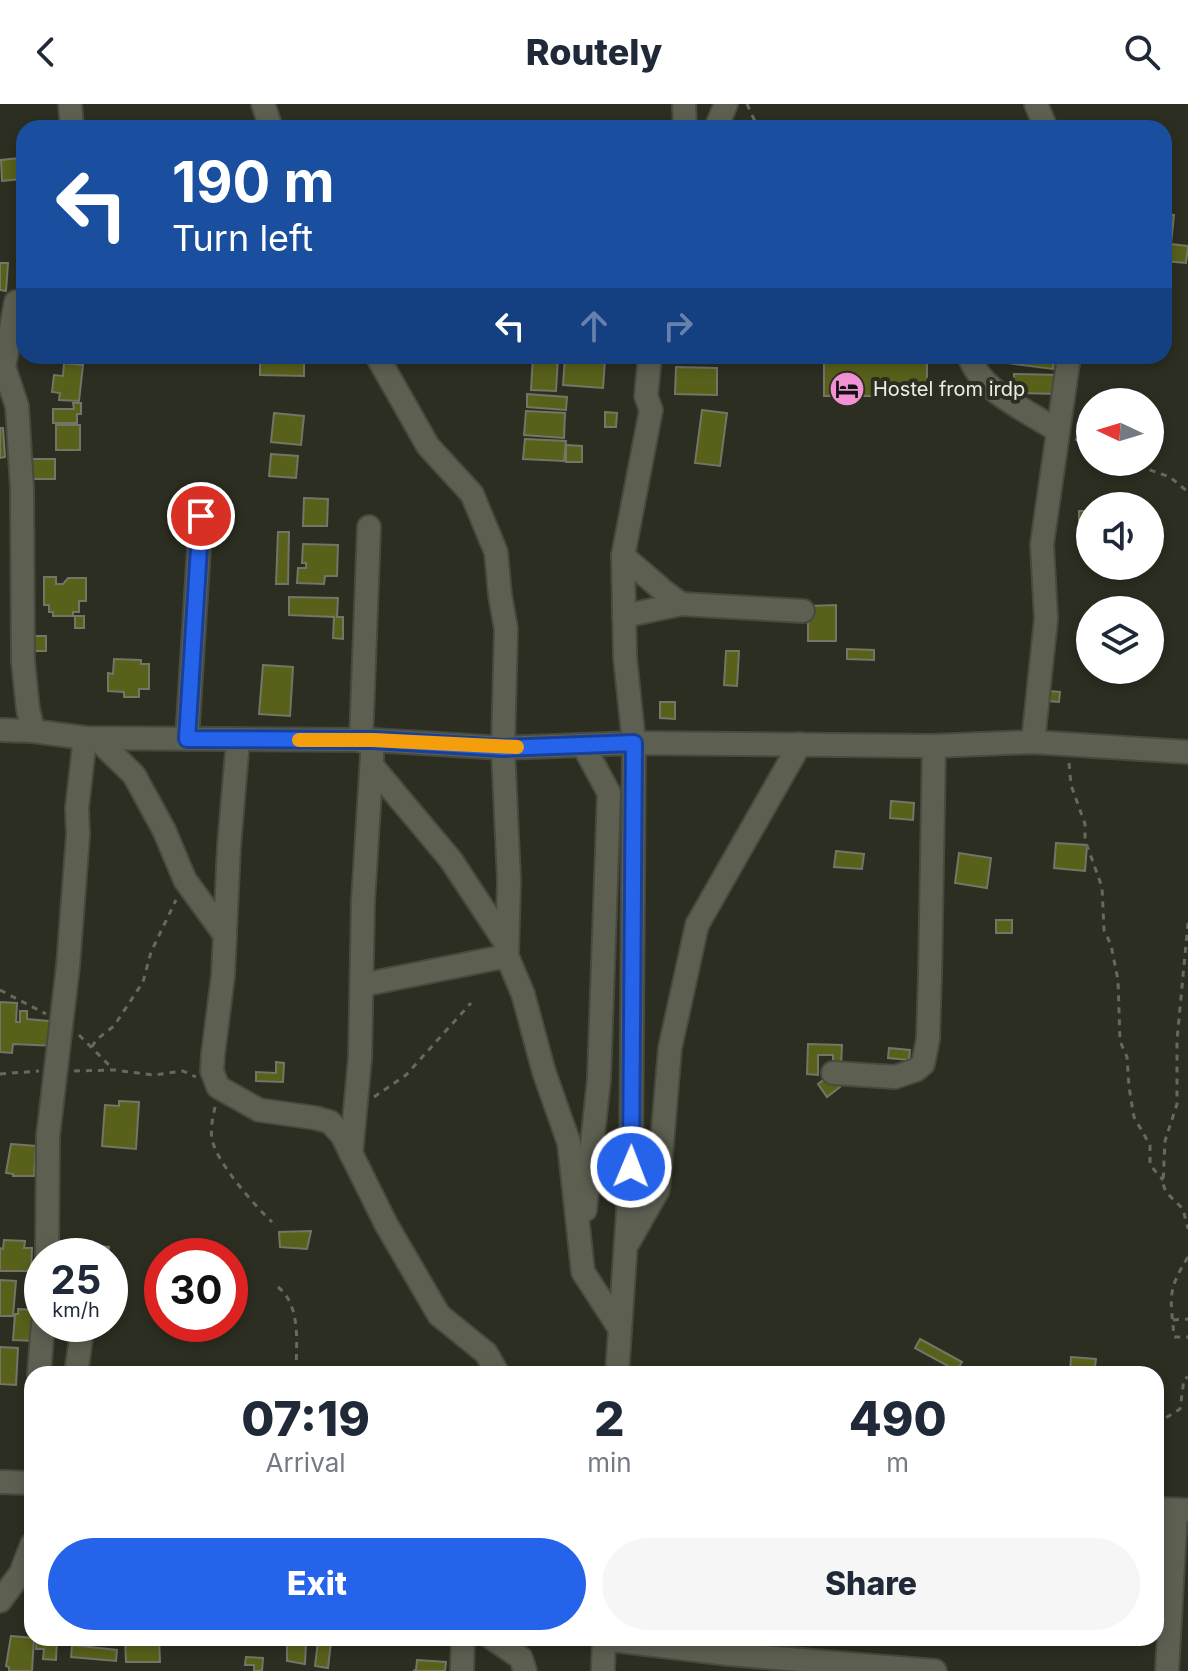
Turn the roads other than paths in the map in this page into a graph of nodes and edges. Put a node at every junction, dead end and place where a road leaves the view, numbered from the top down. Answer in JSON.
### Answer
{"nodes":[{"id":1,"x":13,"y":302,"type":"edge"},
{"id":2,"x":382,"y":364,"type":"edge"},
{"id":3,"x":649,"y":364,"type":"edge"},
{"id":4,"x":972,"y":364,"type":"edge"},
{"id":5,"x":1068,"y":364,"type":"edge"},
{"id":6,"x":1058,"y":431,"type":"junction"},
{"id":7,"x":201,"y":516,"type":"dead end"},
{"id":8,"x":369,"y":527,"type":"dead end"},
{"id":9,"x":623,"y":556,"type":"junction"},
{"id":10,"x":681,"y":604,"type":"junction"},
{"id":11,"x":803,"y":611,"type":"dead end"},
{"id":12,"x":624,"y":616,"type":"junction"},
{"id":13,"x":0,"y":730,"type":"edge"},
{"id":14,"x":33,"y":731,"type":"junction"},
{"id":15,"x":91,"y":738,"type":"junction"},
{"id":16,"x":187,"y":739,"type":"junction"},
{"id":17,"x":238,"y":740,"type":"junction"},
{"id":18,"x":367,"y":741,"type":"junction"},
{"id":19,"x":1033,"y":742,"type":"junction"},
{"id":20,"x":634,"y":743,"type":"junction"},
{"id":21,"x":800,"y":744,"type":"junction"},
{"id":22,"x":583,"y":745,"type":"junction"},
{"id":23,"x":934,"y":746,"type":"junction"},
{"id":24,"x":503,"y":748,"type":"junction"},
{"id":25,"x":1188,"y":752,"type":"edge"},
{"id":26,"x":373,"y":767,"type":"junction"},
{"id":27,"x":225,"y":935,"type":"junction"},
{"id":28,"x":507,"y":951,"type":"junction"},
{"id":29,"x":362,"y":985,"type":"junction"},
{"id":30,"x":833,"y":1073,"type":"dead end"},
{"id":31,"x":351,"y":1154,"type":"junction"},
{"id":32,"x":47,"y":1238,"type":"edge"},
{"id":33,"x":626,"y":1246,"type":"junction"},
{"id":34,"x":581,"y":1250,"type":"junction"},
{"id":35,"x":620,"y":1329,"type":"junction"},
{"id":36,"x":42,"y":1342,"type":"edge"},
{"id":37,"x":80,"y":1342,"type":"edge"},
{"id":38,"x":40,"y":1366,"type":"edge"},
{"id":39,"x":77,"y":1366,"type":"edge"},
{"id":40,"x":493,"y":1366,"type":"edge"},
{"id":41,"x":618,"y":1366,"type":"edge"},
{"id":42,"x":0,"y":1482,"type":"edge"},
{"id":43,"x":24,"y":1483,"type":"edge"},
{"id":44,"x":1173,"y":1510,"type":"edge"},
{"id":45,"x":24,"y":1565,"type":"edge"},
{"id":46,"x":0,"y":1601,"type":"edge"},
{"id":47,"x":463,"y":1646,"type":"edge"},
{"id":48,"x":504,"y":1646,"type":"edge"},
{"id":49,"x":604,"y":1646,"type":"edge"},
{"id":50,"x":646,"y":1646,"type":"edge"},
{"id":51,"x":729,"y":1662,"type":"edge"},
{"id":52,"x":891,"y":1668,"type":"edge"},
{"id":53,"x":462,"y":1671,"type":"edge"},
{"id":54,"x":525,"y":1671,"type":"edge"},
{"id":55,"x":603,"y":1671,"type":"edge"},
{"id":56,"x":935,"y":1671,"type":"edge"},
{"id":57,"x":1167,"y":1671,"type":"edge"}],
"edges":[{"from":1,"to":14,"type":"street"},
{"from":2,"to":24,"type":"street"},
{"from":3,"to":9,"type":"street"},
{"from":4,"to":6,"type":"street"},
{"from":5,"to":6,"type":"street"},
{"from":6,"to":19,"type":"street"},
{"from":7,"to":16,"type":"street"},
{"from":8,"to":18,"type":"street"},
{"from":9,"to":10,"type":"street"},
{"from":9,"to":12,"type":"street"},
{"from":10,"to":11,"type":"street"},
{"from":10,"to":12,"type":"street"},
{"from":12,"to":20,"type":"street"},
{"from":13,"to":14,"type":"street"},
{"from":14,"to":15,"type":"street"},
{"from":15,"to":16,"type":"street"},
{"from":15,"to":27,"type":"street"},
{"from":15,"to":32,"type":"street"},
{"from":16,"to":17,"type":"street"},
{"from":17,"to":18,"type":"street"},
{"from":17,"to":27,"type":"street"},
{"from":18,"to":24,"type":"street"},
{"from":18,"to":26,"type":"street"},
{"from":19,"to":23,"type":"street"},
{"from":19,"to":25,"type":"street"},
{"from":20,"to":21,"type":"street"},
{"from":20,"to":22,"type":"street"},
{"from":20,"to":33,"type":"street"},
{"from":21,"to":23,"type":"street"},
{"from":21,"to":33,"type":"street"},
{"from":22,"to":24,"type":"street"},
{"from":22,"to":34,"type":"street"},
{"from":23,"to":30,"type":"street"},
{"from":24,"to":28,"type":"street"},
{"from":26,"to":28,"type":"street"},
{"from":26,"to":29,"type":"street"},
{"from":27,"to":31,"type":"street"},
{"from":28,"to":29,"type":"street"},
{"from":28,"to":34,"type":"street"},
{"from":29,"to":31,"type":"street"},
{"from":31,"to":40,"type":"street"},
{"from":33,"to":35,"type":"street"},
{"from":34,"to":35,"type":"street"},
{"from":35,"to":41,"type":"street"},
{"from":36,"to":38,"type":"street"},
{"from":37,"to":39,"type":"street"},
{"from":42,"to":43,"type":"street"},
{"from":44,"to":57,"type":"street"},
{"from":45,"to":46,"type":"street"},
{"from":47,"to":53,"type":"street"},
{"from":48,"to":54,"type":"street"},
{"from":49,"to":55,"type":"street"},
{"from":50,"to":51,"type":"street"},
{"from":51,"to":52,"type":"street"},
{"from":52,"to":56,"type":"street"}]}
